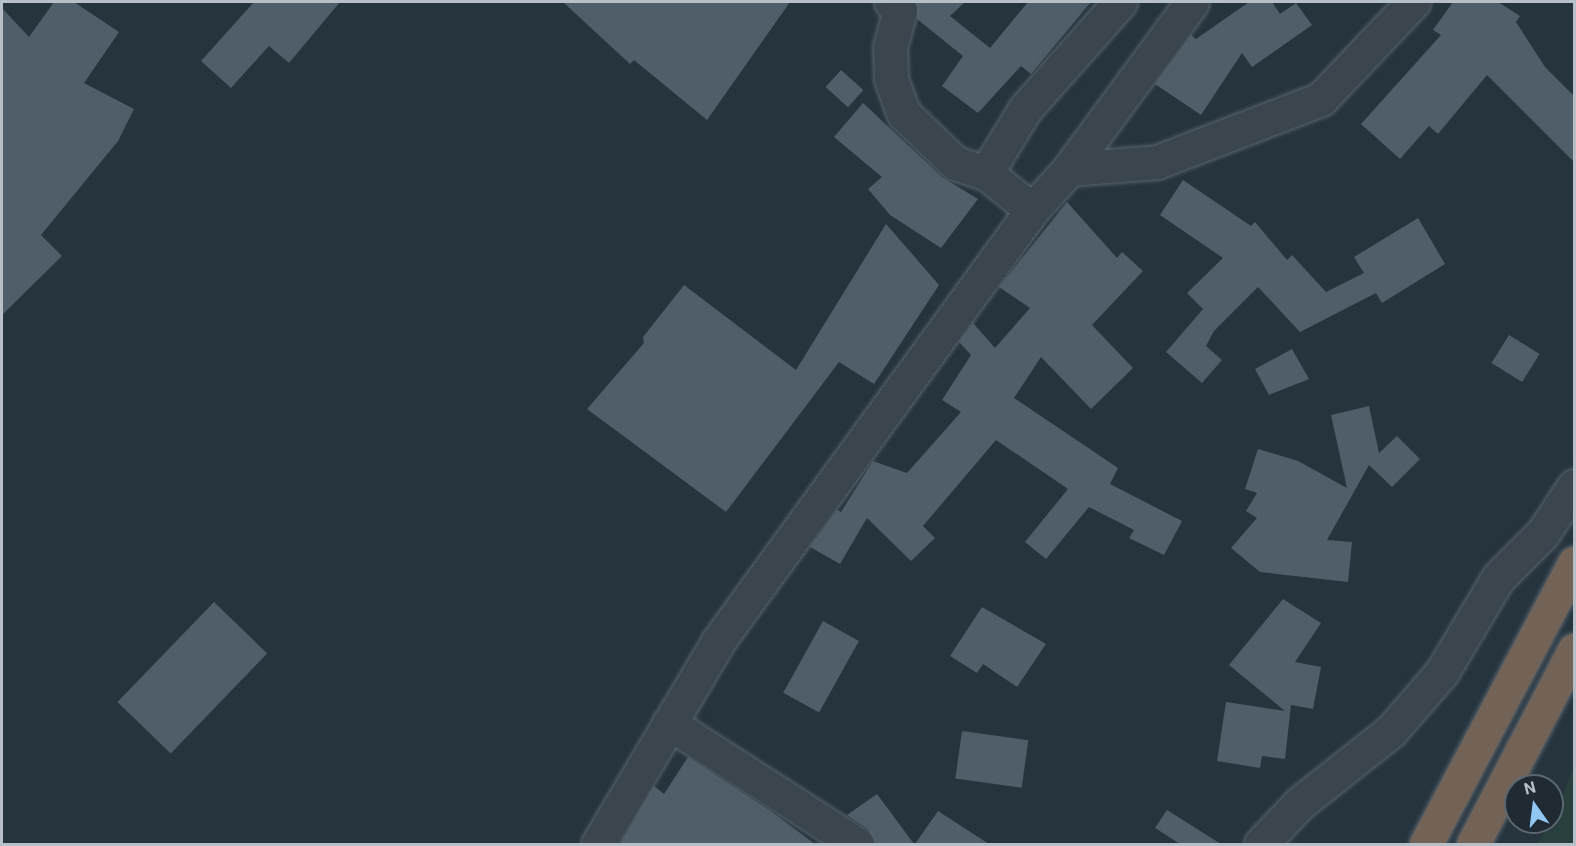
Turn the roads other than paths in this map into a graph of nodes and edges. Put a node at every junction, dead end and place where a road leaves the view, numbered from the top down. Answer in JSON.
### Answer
{"nodes":[{"id":1,"x":891,"y":2,"type":"edge"},
{"id":2,"x":1120,"y":2,"type":"edge"},
{"id":3,"x":1192,"y":2,"type":"edge"},
{"id":4,"x":1413,"y":2,"type":"edge"},
{"id":5,"x":1069,"y":169,"type":"junction"},
{"id":6,"x":986,"y":173,"type":"junction"},
{"id":7,"x":1032,"y":210,"type":"junction"},
{"id":8,"x":1575,"y":486,"type":"edge"},
{"id":9,"x":1575,"y":563,"type":"edge"},
{"id":10,"x":1575,"y":650,"type":"edge"},
{"id":11,"x":669,"y":723,"type":"junction"},
{"id":12,"x":598,"y":844,"type":"edge"},
{"id":13,"x":857,"y":844,"type":"edge"},
{"id":14,"x":1261,"y":844,"type":"edge"},
{"id":15,"x":1426,"y":844,"type":"edge"},
{"id":16,"x":1473,"y":844,"type":"edge"}],
"edges":[{"from":1,"to":6,"type":"street"},
{"from":2,"to":6,"type":"street"},
{"from":3,"to":5,"type":"street"},
{"from":4,"to":5,"type":"street"},
{"from":5,"to":7,"type":"street"},
{"from":6,"to":7,"type":"street"},
{"from":7,"to":11,"type":"street"},
{"from":8,"to":14,"type":"street"},
{"from":9,"to":15,"type":"highway"},
{"from":10,"to":16,"type":"highway"},
{"from":11,"to":12,"type":"street"},
{"from":11,"to":13,"type":"street"}]}
